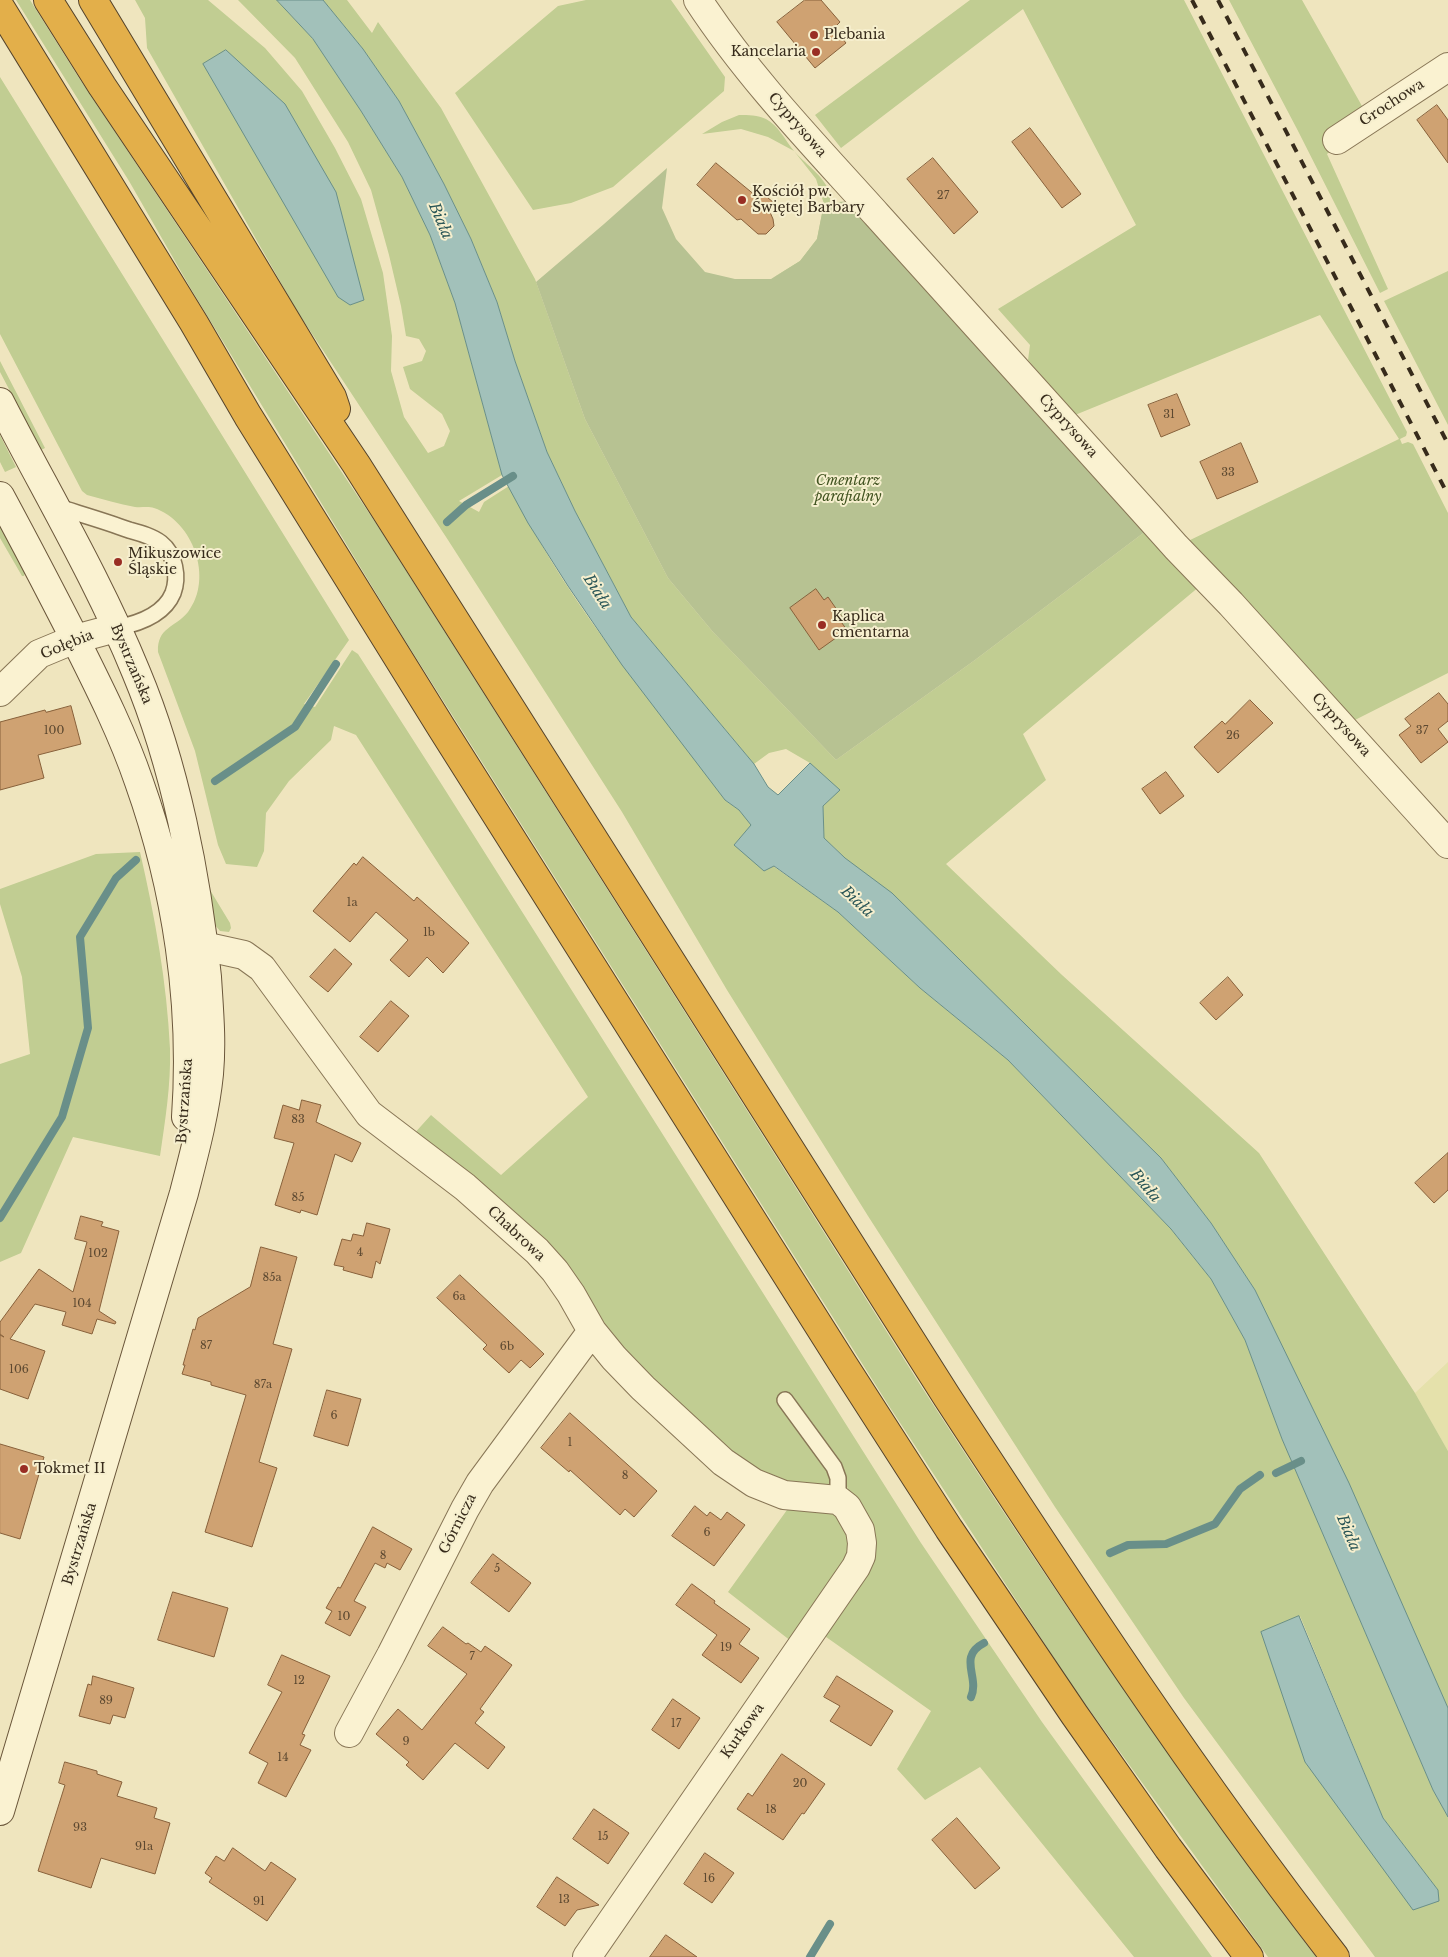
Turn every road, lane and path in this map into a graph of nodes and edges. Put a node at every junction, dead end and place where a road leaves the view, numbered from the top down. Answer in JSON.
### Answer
{"nodes":[{"id":1,"x":48,"y":0,"type":"edge"},
{"id":2,"x":93,"y":0,"type":"edge"},
{"id":3,"x":698,"y":0,"type":"edge"},
{"id":4,"x":0,"y":7,"type":"edge"},
{"id":5,"x":1448,"y":67,"type":"edge"},
{"id":6,"x":1337,"y":140,"type":"dead end"},
{"id":7,"x":0,"y":402,"type":"edge"},
{"id":8,"x":356,"y":464,"type":"junction"},
{"id":9,"x":0,"y":496,"type":"edge"},
{"id":10,"x":54,"y":506,"type":"junction"},
{"id":11,"x":116,"y":628,"type":"junction"},
{"id":12,"x":75,"y":639,"type":"junction"},
{"id":13,"x":0,"y":692,"type":"edge"},
{"id":14,"x":1448,"y":844,"type":"edge"},
{"id":15,"x":177,"y":924,"type":"junction"},
{"id":16,"x":203,"y":946,"type":"junction"},
{"id":17,"x":159,"y":1276,"type":"junction"},
{"id":18,"x":592,"y":1331,"type":"junction"},
{"id":19,"x":785,"y":1400,"type":"dead end"},
{"id":20,"x":838,"y":1500,"type":"junction"},
{"id":21,"x":349,"y":1733,"type":"dead end"},
{"id":22,"x":0,"y":1811,"type":"edge"},
{"id":23,"x":587,"y":1957,"type":"edge"},
{"id":24,"x":1249,"y":1957,"type":"edge"},
{"id":25,"x":1335,"y":1957,"type":"edge"}],
"edges":[{"from":1,"to":8,"type":"highway"},
{"from":2,"to":8,"type":"highway"},
{"from":3,"to":14,"type":"street","name":"Cyprysowa"},
{"from":4,"to":24,"type":"highway"},
{"from":5,"to":6,"type":"street","name":"Grochowa"},
{"from":7,"to":10,"type":"street","name":"Bystrzańska"},
{"from":8,"to":25,"type":"highway"},
{"from":9,"to":12,"type":"street","name":"Bystrzańska"},
{"from":10,"to":11,"type":"street","name":"Bystrzańska"},
{"from":10,"to":11,"type":"lane"},
{"from":11,"to":12,"type":"street","name":"Gołębia"},
{"from":11,"to":16,"type":"street","name":"Bystrzańska"},
{"from":12,"to":13,"type":"street","name":"Gołębia"},
{"from":12,"to":15,"type":"street","name":"Bystrzańska"},
{"from":15,"to":16,"type":"street"},
{"from":15,"to":17,"type":"street","name":"Bystrzańska"},
{"from":16,"to":17,"type":"street","name":"Bystrzańska"},
{"from":16,"to":18,"type":"street","name":"Chabrowa"},
{"from":17,"to":22,"type":"street","name":"Bystrzańska"},
{"from":18,"to":20,"type":"street","name":"Chabrowa"},
{"from":18,"to":21,"type":"street","name":"Górnicza"},
{"from":19,"to":20,"type":"lane"},
{"from":20,"to":23,"type":"street","name":"Kurkowa"}]}
